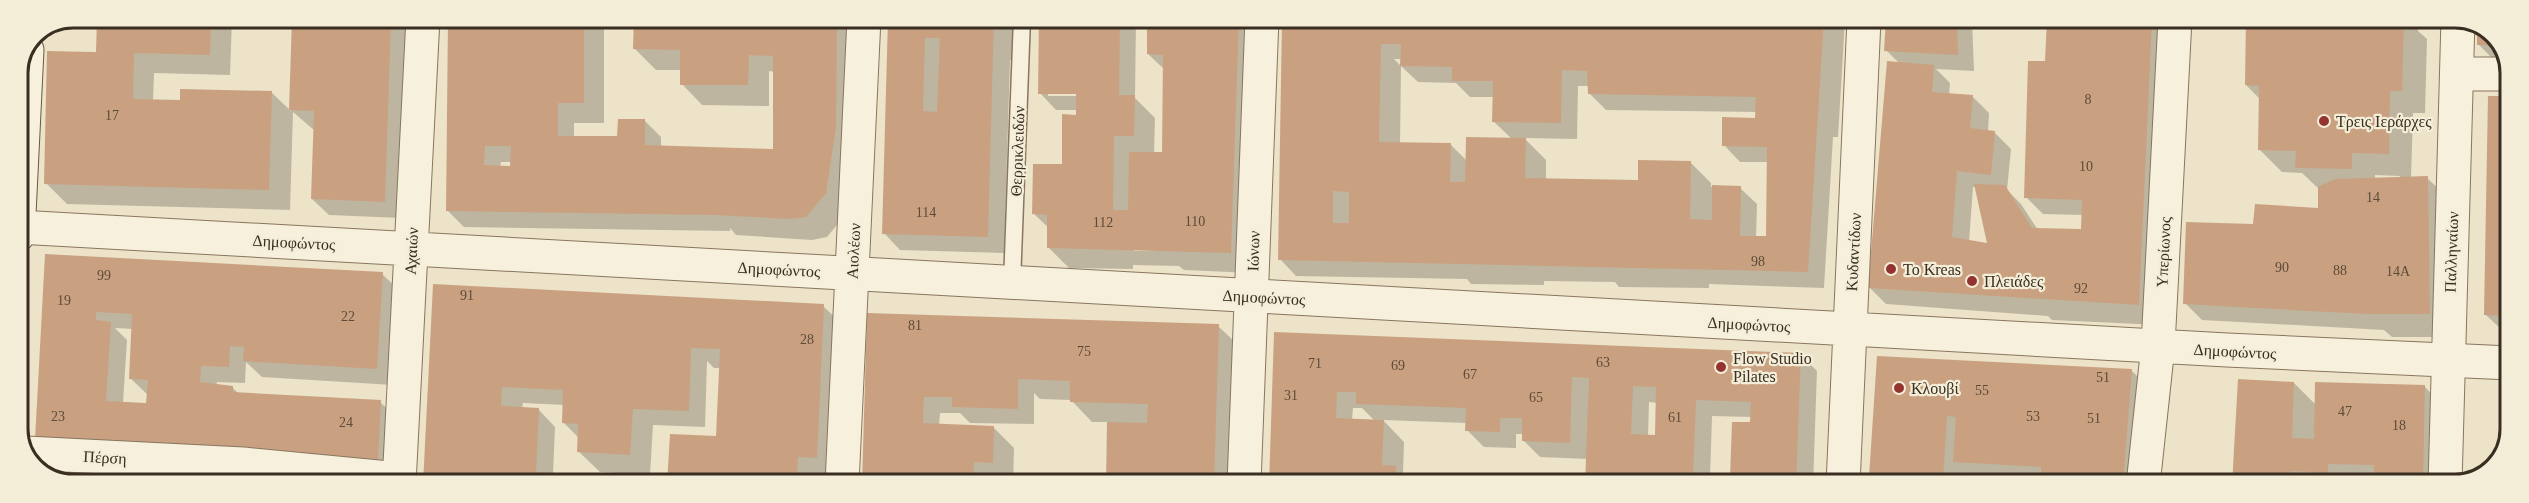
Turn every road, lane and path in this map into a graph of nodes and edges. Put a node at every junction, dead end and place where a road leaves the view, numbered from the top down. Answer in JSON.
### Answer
{"nodes":[{"id":1,"x":422,"y":29,"type":"edge"},
{"id":2,"x":863,"y":29,"type":"edge"},
{"id":3,"x":1022,"y":29,"type":"edge"},
{"id":4,"x":1262,"y":29,"type":"edge"},
{"id":5,"x":1864,"y":29,"type":"edge"},
{"id":6,"x":2174,"y":29,"type":"edge"},
{"id":7,"x":2458,"y":29,"type":"edge"},
{"id":8,"x":2457,"y":74,"type":"junction"},
{"id":9,"x":2500,"y":74,"type":"edge"},
{"id":10,"x":28,"y":228,"type":"edge"},
{"id":11,"x":411,"y":249,"type":"junction"},
{"id":12,"x":852,"y":273,"type":"junction"},
{"id":13,"x":1012,"y":283,"type":"junction"},
{"id":14,"x":1251,"y":296,"type":"junction"},
{"id":15,"x":1850,"y":329,"type":"junction"},
{"id":16,"x":2158,"y":346,"type":"junction"},
{"id":17,"x":2447,"y":362,"type":"junction"},
{"id":18,"x":2500,"y":363,"type":"edge"},
{"id":19,"x":35,"y":453,"type":"edge"},
{"id":20,"x":330,"y":474,"type":"edge"},
{"id":21,"x":399,"y":474,"type":"edge"},
{"id":22,"x":842,"y":474,"type":"edge"},
{"id":23,"x":1244,"y":474,"type":"edge"},
{"id":24,"x":1843,"y":474,"type":"edge"},
{"id":25,"x":2144,"y":474,"type":"edge"},
{"id":26,"x":2445,"y":474,"type":"edge"}],
"edges":[{"from":1,"to":11,"type":"street","name":"Αχαιών"},
{"from":2,"to":12,"type":"street","name":"Αιολέων"},
{"from":3,"to":13,"type":"lane","name":"Θερρικλειδών"},
{"from":4,"to":14,"type":"street","name":"Ιώνων"},
{"from":5,"to":15,"type":"street","name":"Κυδαντίδων"},
{"from":6,"to":16,"type":"street","name":"Υπερίωνος"},
{"from":7,"to":8,"type":"street","name":"Παλληναίων"},
{"from":8,"to":9,"type":"street"},
{"from":8,"to":17,"type":"street","name":"Παλληναίων"},
{"from":10,"to":11,"type":"street","name":"Δημοφώντος"},
{"from":11,"to":12,"type":"street","name":"Δημοφώντος"},
{"from":11,"to":21,"type":"street","name":"Αχαιών"},
{"from":12,"to":13,"type":"street","name":"Δημοφώντος"},
{"from":12,"to":22,"type":"street","name":"Αιολέων"},
{"from":13,"to":14,"type":"street","name":"Δημοφώντος"},
{"from":14,"to":15,"type":"street","name":"Δημοφώντος"},
{"from":14,"to":23,"type":"street","name":"Ιώνων"},
{"from":15,"to":16,"type":"street","name":"Δημοφώντος"},
{"from":15,"to":24,"type":"street","name":"Κυδαντίδων"},
{"from":16,"to":17,"type":"street","name":"Δημοφώντος"},
{"from":16,"to":25,"type":"street","name":"Υπερίωνος"},
{"from":17,"to":18,"type":"street","name":"Δημοφώντος"},
{"from":17,"to":26,"type":"street","name":"Παλληναίων"},
{"from":19,"to":20,"type":"street","name":"Πέρση"}]}
